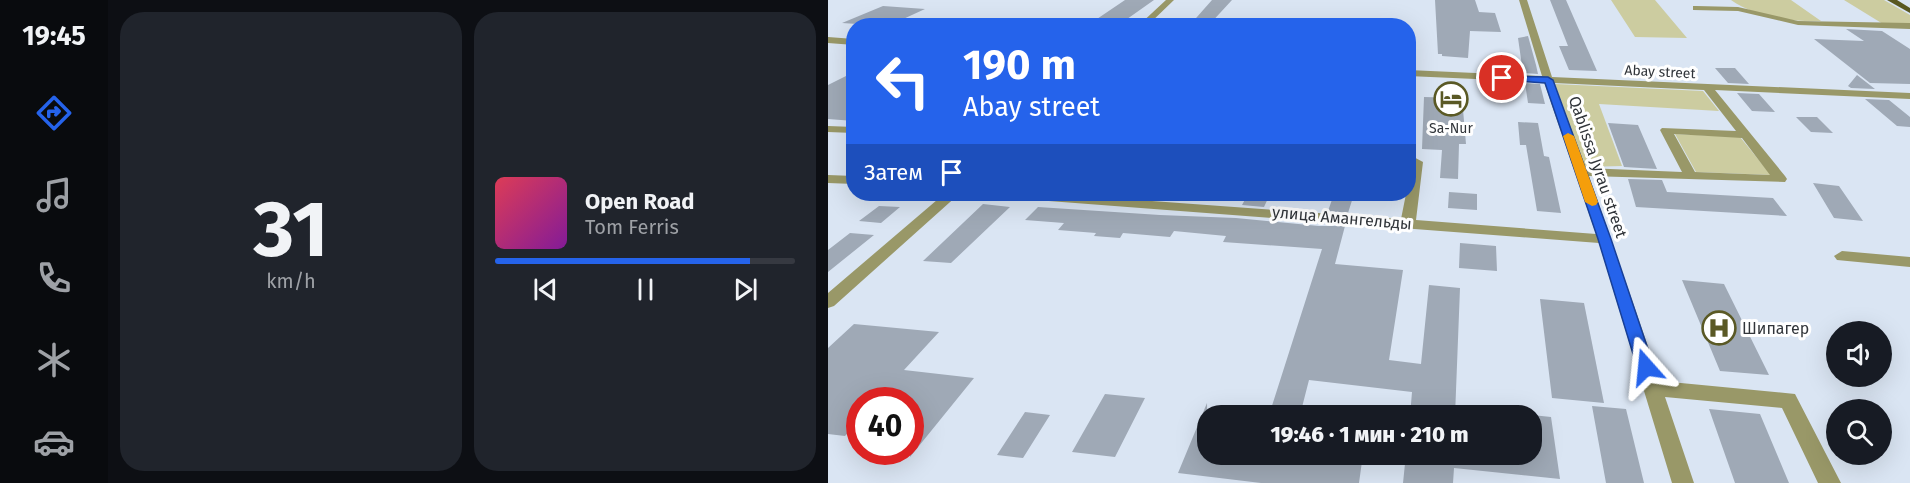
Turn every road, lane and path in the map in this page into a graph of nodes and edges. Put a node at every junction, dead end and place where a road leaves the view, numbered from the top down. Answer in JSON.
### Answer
{"nodes":[{"id":1,"x":1170,"y":0,"type":"edge"},
{"id":2,"x":1523,"y":0,"type":"edge"},
{"id":3,"x":1891,"y":0,"type":"edge"},
{"id":4,"x":1696,"y":8,"type":"dead end"},
{"id":5,"x":1910,"y":11,"type":"edge"},
{"id":6,"x":1151,"y":18,"type":"edge"},
{"id":7,"x":1910,"y":26,"type":"edge"},
{"id":8,"x":828,"y":40,"type":"edge"},
{"id":9,"x":846,"y":41,"type":"edge"},
{"id":10,"x":1416,"y":73,"type":"edge"},
{"id":11,"x":1548,"y":80,"type":"junction"},
{"id":12,"x":1708,"y":88,"type":"junction"},
{"id":13,"x":1910,"y":96,"type":"edge"},
{"id":14,"x":828,"y":129,"type":"edge"},
{"id":15,"x":846,"y":130,"type":"edge"},
{"id":16,"x":1746,"y":135,"type":"junction"},
{"id":17,"x":1581,"y":172,"type":"junction"},
{"id":18,"x":1691,"y":176,"type":"junction"},
{"id":19,"x":828,"y":178,"type":"edge"},
{"id":20,"x":846,"y":179,"type":"edge"},
{"id":21,"x":944,"y":201,"type":"edge"},
{"id":22,"x":1105,"y":201,"type":"edge"},
{"id":23,"x":1411,"y":201,"type":"edge"},
{"id":24,"x":1408,"y":223,"type":"junction"},
{"id":25,"x":1605,"y":239,"type":"junction"},
{"id":26,"x":1842,"y":256,"type":"dead end"},
{"id":27,"x":1910,"y":262,"type":"edge"},
{"id":28,"x":828,"y":285,"type":"edge"},
{"id":29,"x":846,"y":287,"type":"junction"},
{"id":30,"x":828,"y":302,"type":"edge"},
{"id":31,"x":1653,"y":388,"type":"junction"},
{"id":32,"x":1683,"y":483,"type":"edge"},
{"id":33,"x":1830,"y":483,"type":"edge"}],
"edges":[{"from":1,"to":6,"type":"street"},
{"from":2,"to":11,"type":"street","name":"Qablissa Jyrau street"},
{"from":3,"to":5,"type":"main road"},
{"from":4,"to":7,"type":"street"},
{"from":8,"to":9,"type":"street"},
{"from":10,"to":11,"type":"street","name":"Abay street"},
{"from":11,"to":12,"type":"street","name":"Abay street"},
{"from":11,"to":17,"type":"street","name":"Qablissa Jyrau street"},
{"from":12,"to":13,"type":"street","name":"Abay street"},
{"from":12,"to":16,"type":"street"},
{"from":14,"to":15,"type":"street"},
{"from":16,"to":18,"type":"street"},
{"from":16,"to":18,"type":"street"},
{"from":17,"to":18,"type":"street"},
{"from":17,"to":25,"type":"street","name":"Qablissa Jyrau street"},
{"from":19,"to":20,"type":"street"},
{"from":21,"to":29,"type":"street"},
{"from":22,"to":24,"type":"street","name":"улица Амангельды"},
{"from":23,"to":24,"type":"street"},
{"from":24,"to":25,"type":"street","name":"улица Амангельды"},
{"from":25,"to":31,"type":"street","name":"Qablissa Jyrau street"},
{"from":26,"to":27,"type":"street"},
{"from":28,"to":29,"type":"street"},
{"from":29,"to":30,"type":"street"},
{"from":31,"to":32,"type":"street","name":"Qablissa Jyrau street"},
{"from":31,"to":33,"type":"street"}]}
